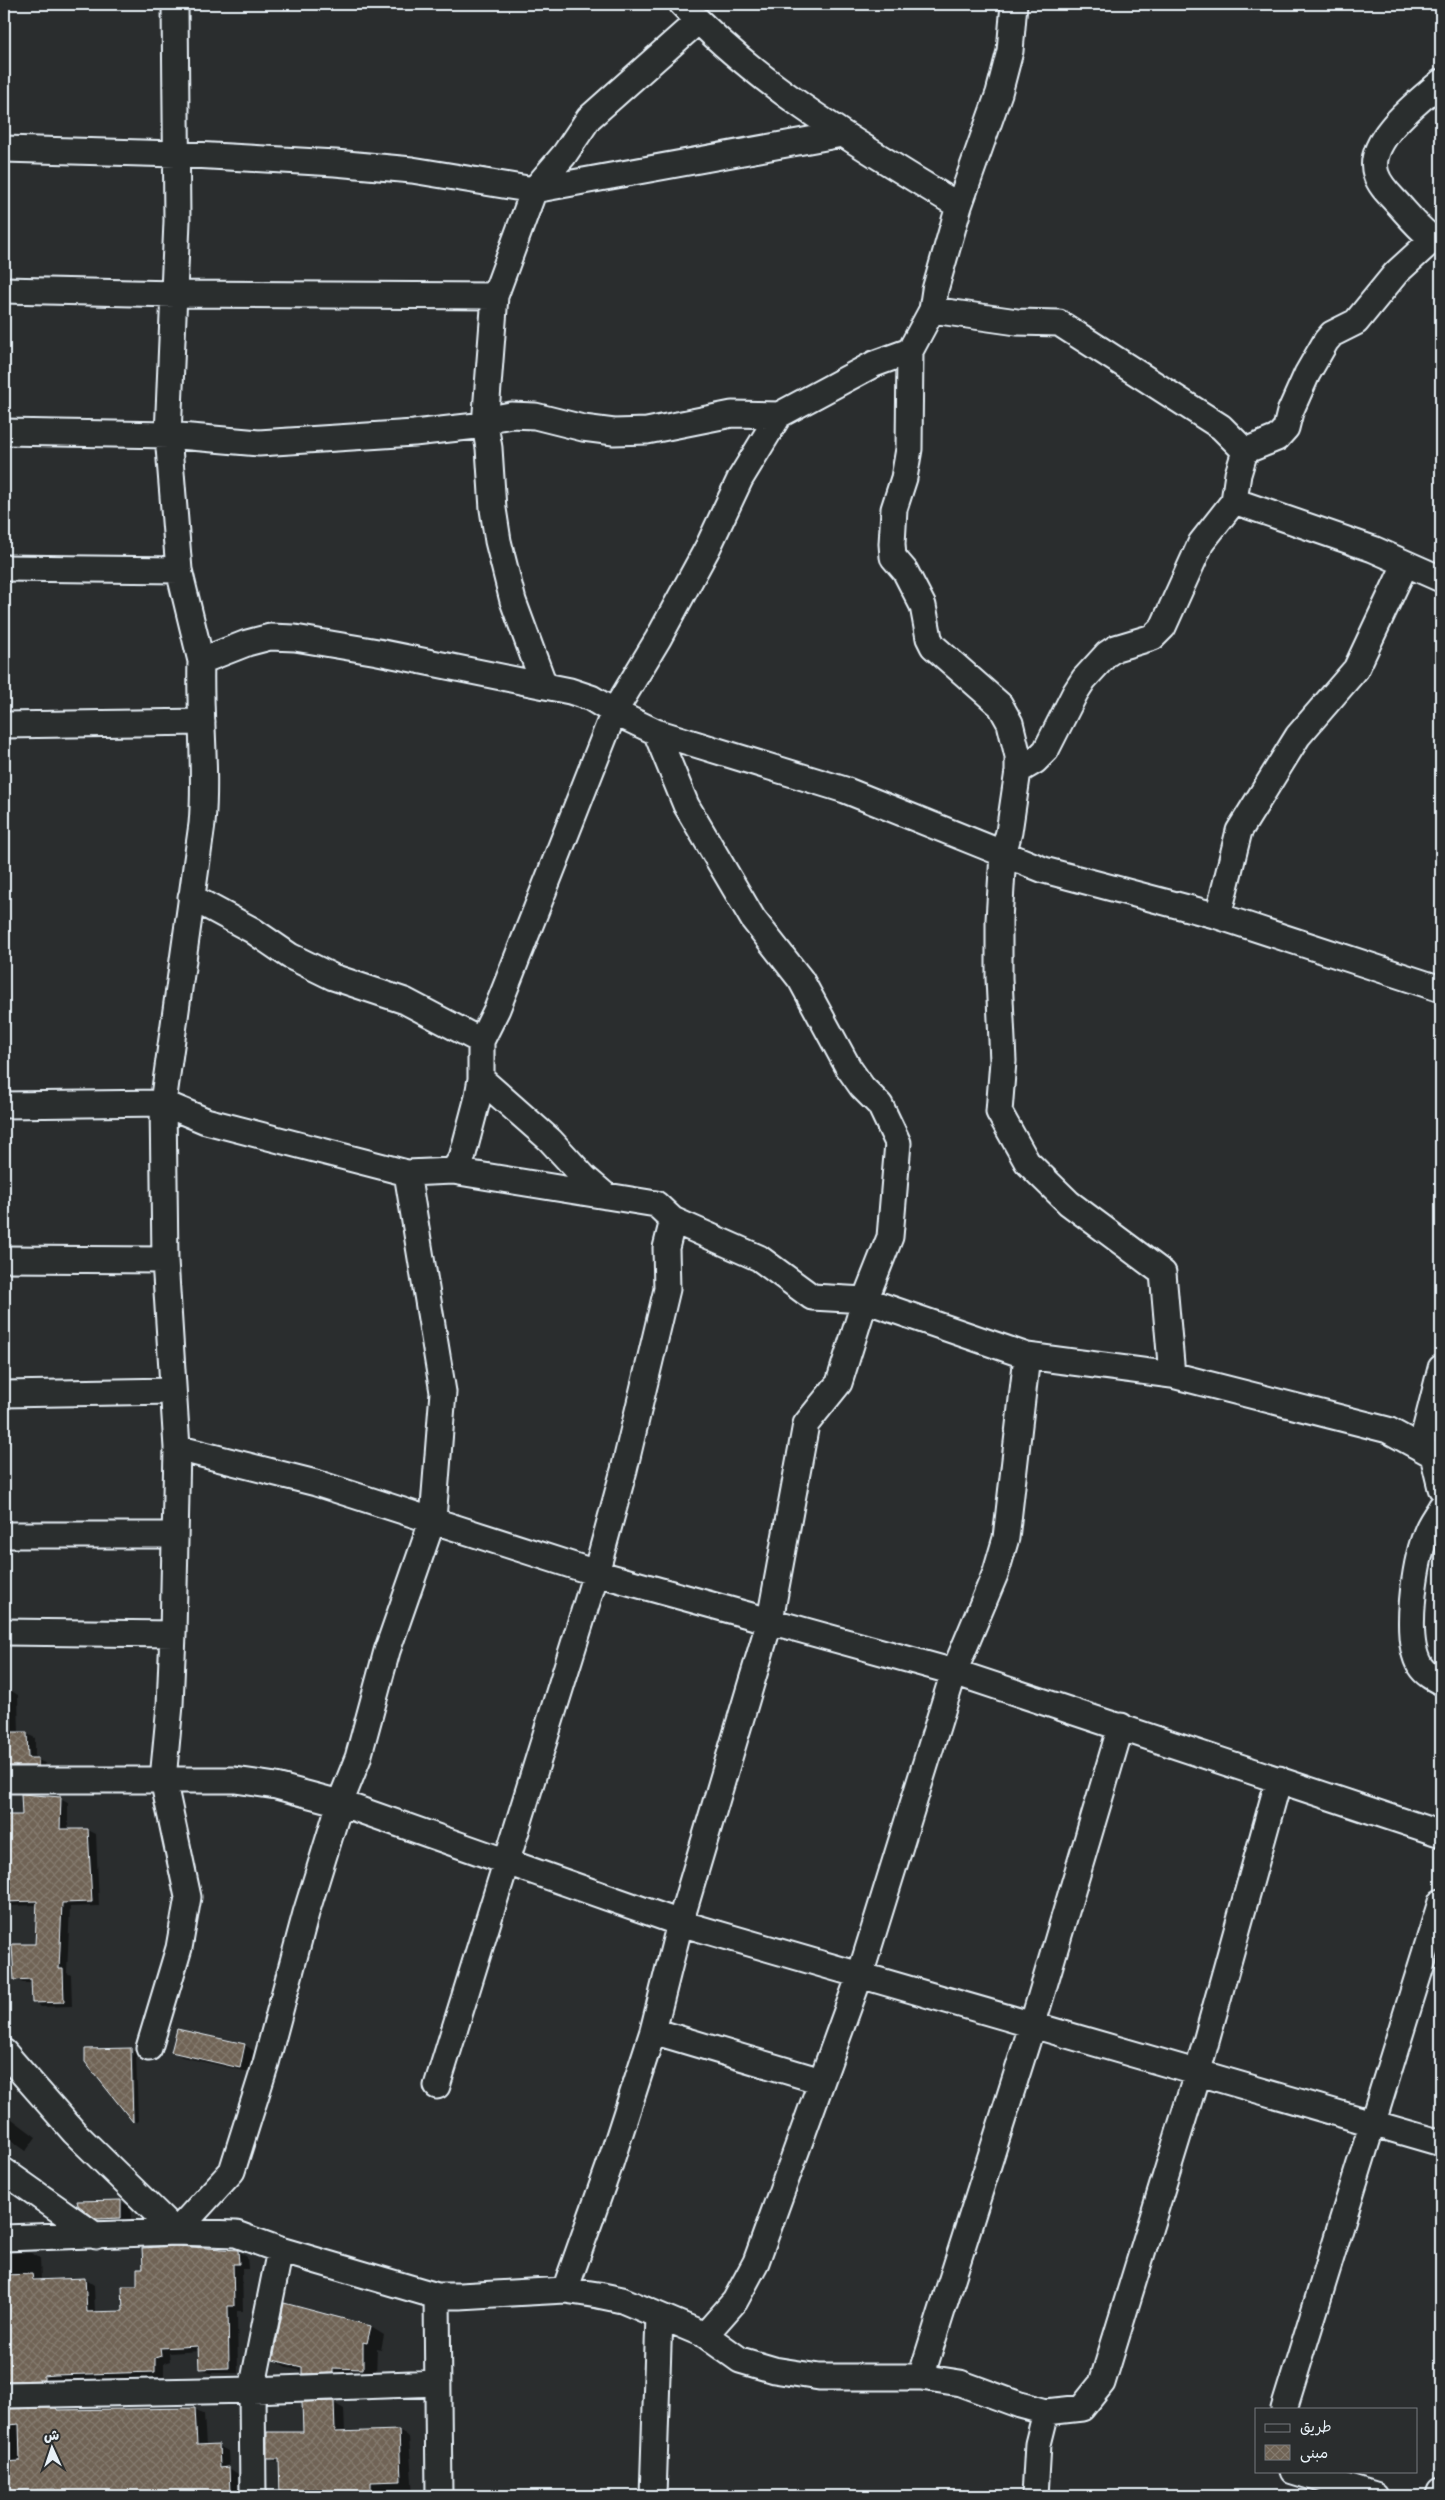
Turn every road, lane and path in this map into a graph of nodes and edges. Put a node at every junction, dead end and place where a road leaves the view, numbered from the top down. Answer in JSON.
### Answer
{"nodes":[{"id":1,"x":175,"y":4,"type":"edge"},
{"id":2,"x":1014,"y":4,"type":"edge"},
{"id":3,"x":690,"y":12,"type":"edge"},
{"id":4,"x":1441,"y":82,"type":"edge"},
{"id":5,"x":842,"y":134,"type":"junction"},
{"id":6,"x":4,"y":149,"type":"edge"},
{"id":7,"x":176,"y":154,"type":"junction"},
{"id":8,"x":534,"y":190,"type":"junction"},
{"id":9,"x":959,"y":206,"type":"junction"},
{"id":10,"x":4,"y":290,"type":"edge"},
{"id":11,"x":175,"y":294,"type":"junction"},
{"id":12,"x":495,"y":296,"type":"junction"},
{"id":13,"x":932,"y":310,"type":"junction"},
{"id":14,"x":910,"y":351,"type":"junction"},
{"id":15,"x":779,"y":416,"type":"junction"},
{"id":16,"x":485,"y":425,"type":"junction"},
{"id":17,"x":4,"y":432,"type":"edge"},
{"id":18,"x":168,"y":435,"type":"junction"},
{"id":19,"x":1245,"y":451,"type":"junction"},
{"id":20,"x":1234,"y":501,"type":"junction"},
{"id":21,"x":1405,"y":565,"type":"junction"},
{"id":22,"x":4,"y":568,"type":"edge"},
{"id":23,"x":179,"y":570,"type":"junction"},
{"id":24,"x":1441,"y":580,"type":"edge"},
{"id":25,"x":201,"y":661,"type":"junction"},
{"id":26,"x":544,"y":685,"type":"junction"},
{"id":27,"x":614,"y":712,"type":"junction"},
{"id":28,"x":202,"y":722,"type":"junction"},
{"id":29,"x":4,"y":725,"type":"edge"},
{"id":30,"x":656,"y":732,"type":"junction"},
{"id":31,"x":1018,"y":771,"type":"junction"},
{"id":32,"x":1003,"y":854,"type":"junction"},
{"id":33,"x":191,"y":897,"type":"junction"},
{"id":34,"x":1218,"y":916,"type":"junction"},
{"id":35,"x":1441,"y":989,"type":"edge"},
{"id":36,"x":481,"y":1041,"type":"junction"},
{"id":37,"x":481,"y":1079,"type":"junction"},
{"id":38,"x":163,"y":1103,"type":"junction"},
{"id":39,"x":4,"y":1105,"type":"edge"},
{"id":40,"x":453,"y":1171,"type":"junction"},
{"id":41,"x":407,"y":1173,"type":"junction"},
{"id":42,"x":606,"y":1196,"type":"junction"},
{"id":43,"x":674,"y":1220,"type":"junction"},
{"id":44,"x":4,"y":1260,"type":"edge"},
{"id":45,"x":165,"y":1260,"type":"junction"},
{"id":46,"x":865,"y":1300,"type":"junction"},
{"id":47,"x":1027,"y":1356,"type":"junction"},
{"id":48,"x":1441,"y":1368,"type":"edge"},
{"id":49,"x":1172,"y":1375,"type":"junction"},
{"id":50,"x":173,"y":1391,"type":"junction"},
{"id":51,"x":4,"y":1394,"type":"edge"},
{"id":52,"x":178,"y":1448,"type":"junction"},
{"id":53,"x":1432,"y":1453,"type":"edge"},
{"id":54,"x":1441,"y":1488,"type":"edge"},
{"id":55,"x":1441,"y":1507,"type":"edge"},
{"id":56,"x":433,"y":1519,"type":"junction"},
{"id":57,"x":4,"y":1535,"type":"edge"},
{"id":58,"x":175,"y":1535,"type":"junction"},
{"id":59,"x":596,"y":1573,"type":"junction"},
{"id":60,"x":770,"y":1620,"type":"junction"},
{"id":61,"x":4,"y":1632,"type":"edge"},
{"id":62,"x":174,"y":1634,"type":"junction"},
{"id":63,"x":954,"y":1672,"type":"junction"},
{"id":64,"x":1441,"y":1682,"type":"edge"},
{"id":65,"x":1121,"y":1726,"type":"junction"},
{"id":66,"x":163,"y":1779,"type":"junction"},
{"id":67,"x":1279,"y":1779,"type":"junction"},
{"id":68,"x":4,"y":1780,"type":"edge"},
{"id":69,"x":340,"y":1804,"type":"junction"},
{"id":70,"x":1441,"y":1834,"type":"edge"},
{"id":71,"x":506,"y":1863,"type":"junction"},
{"id":72,"x":1441,"y":1902,"type":"edge"},
{"id":73,"x":680,"y":1923,"type":"junction"},
{"id":74,"x":860,"y":1975,"type":"junction"},
{"id":75,"x":1032,"y":2026,"type":"junction"},
{"id":76,"x":653,"y":2030,"type":"junction"},
{"id":77,"x":149,"y":2048,"type":"dead end"},
{"id":78,"x":4,"y":2052,"type":"edge"},
{"id":79,"x":1198,"y":2074,"type":"junction"},
{"id":80,"x":821,"y":2081,"type":"junction"},
{"id":81,"x":437,"y":2086,"type":"dead end"},
{"id":82,"x":1373,"y":2124,"type":"junction"},
{"id":83,"x":1441,"y":2143,"type":"edge"},
{"id":84,"x":4,"y":2171,"type":"edge"},
{"id":85,"x":176,"y":2232,"type":"junction"},
{"id":86,"x":96,"y":2236,"type":"junction"},
{"id":87,"x":4,"y":2238,"type":"edge"},
{"id":88,"x":280,"y":2250,"type":"junction"},
{"id":89,"x":565,"y":2290,"type":"junction"},
{"id":90,"x":437,"y":2296,"type":"junction"},
{"id":91,"x":659,"y":2316,"type":"junction"},
{"id":92,"x":705,"y":2335,"type":"junction"},
{"id":93,"x":922,"y":2377,"type":"junction"},
{"id":94,"x":438,"y":2383,"type":"junction"},
{"id":95,"x":252,"y":2390,"type":"junction"},
{"id":96,"x":4,"y":2395,"type":"edge"},
{"id":97,"x":1284,"y":2408,"type":"edge"},
{"id":98,"x":1046,"y":2412,"type":"junction"},
{"id":99,"x":1296,"y":2472,"type":"edge"},
{"id":100,"x":253,"y":2496,"type":"edge"},
{"id":101,"x":439,"y":2496,"type":"edge"},
{"id":102,"x":653,"y":2496,"type":"edge"},
{"id":103,"x":1035,"y":2496,"type":"edge"},
{"id":104,"x":1375,"y":2496,"type":"edge"}],
"edges":[{"from":1,"to":7,"type":"street"},
{"from":2,"to":9,"type":"street"},
{"from":3,"to":5,"type":"street"},
{"from":3,"to":8,"type":"street"},
{"from":4,"to":19,"type":"street"},
{"from":5,"to":8,"type":"street"},
{"from":5,"to":9,"type":"street"},
{"from":6,"to":7,"type":"street"},
{"from":7,"to":8,"type":"street"},
{"from":7,"to":11,"type":"street"},
{"from":8,"to":12,"type":"street"},
{"from":9,"to":13,"type":"street"},
{"from":10,"to":11,"type":"street"},
{"from":11,"to":12,"type":"street"},
{"from":11,"to":18,"type":"street"},
{"from":12,"to":16,"type":"street"},
{"from":13,"to":14,"type":"street"},
{"from":13,"to":19,"type":"street"},
{"from":14,"to":15,"type":"street"},
{"from":14,"to":31,"type":"street"},
{"from":15,"to":16,"type":"street"},
{"from":15,"to":27,"type":"street"},
{"from":16,"to":18,"type":"street"},
{"from":16,"to":26,"type":"street"},
{"from":17,"to":18,"type":"street"},
{"from":18,"to":23,"type":"street"},
{"from":19,"to":20,"type":"street"},
{"from":20,"to":21,"type":"street"},
{"from":20,"to":31,"type":"street"},
{"from":21,"to":24,"type":"street"},
{"from":21,"to":34,"type":"street"},
{"from":22,"to":23,"type":"street"},
{"from":23,"to":25,"type":"street"},
{"from":25,"to":26,"type":"street"},
{"from":25,"to":28,"type":"street"},
{"from":26,"to":27,"type":"street"},
{"from":27,"to":30,"type":"street"},
{"from":27,"to":36,"type":"street"},
{"from":28,"to":29,"type":"street"},
{"from":28,"to":33,"type":"street"},
{"from":30,"to":32,"type":"street"},
{"from":30,"to":46,"type":"street"},
{"from":31,"to":32,"type":"street"},
{"from":32,"to":34,"type":"street"},
{"from":32,"to":49,"type":"street"},
{"from":33,"to":36,"type":"street"},
{"from":33,"to":38,"type":"street"},
{"from":34,"to":35,"type":"street"},
{"from":36,"to":37,"type":"street"},
{"from":37,"to":40,"type":"street"},
{"from":37,"to":42,"type":"street"},
{"from":38,"to":39,"type":"street"},
{"from":38,"to":41,"type":"street"},
{"from":38,"to":45,"type":"street"},
{"from":40,"to":41,"type":"street"},
{"from":40,"to":42,"type":"street"},
{"from":41,"to":56,"type":"street"},
{"from":42,"to":43,"type":"street"},
{"from":43,"to":46,"type":"street"},
{"from":43,"to":59,"type":"street"},
{"from":44,"to":45,"type":"street"},
{"from":45,"to":50,"type":"street"},
{"from":46,"to":47,"type":"street"},
{"from":46,"to":60,"type":"street"},
{"from":47,"to":49,"type":"street"},
{"from":47,"to":63,"type":"street"},
{"from":48,"to":53,"type":"street"},
{"from":49,"to":53,"type":"street"},
{"from":50,"to":51,"type":"street"},
{"from":50,"to":52,"type":"street"},
{"from":52,"to":56,"type":"street"},
{"from":52,"to":58,"type":"street"},
{"from":53,"to":54,"type":"street"},
{"from":55,"to":64,"type":"street"},
{"from":56,"to":59,"type":"street"},
{"from":56,"to":69,"type":"street"},
{"from":57,"to":58,"type":"street"},
{"from":58,"to":62,"type":"street"},
{"from":59,"to":60,"type":"street"},
{"from":59,"to":71,"type":"street"},
{"from":60,"to":63,"type":"street"},
{"from":60,"to":73,"type":"street"},
{"from":61,"to":62,"type":"street"},
{"from":62,"to":66,"type":"street"},
{"from":63,"to":65,"type":"street"},
{"from":63,"to":74,"type":"street"},
{"from":65,"to":67,"type":"street"},
{"from":65,"to":75,"type":"street"},
{"from":66,"to":68,"type":"street"},
{"from":66,"to":69,"type":"street"},
{"from":66,"to":77,"type":"street"},
{"from":67,"to":70,"type":"street"},
{"from":67,"to":79,"type":"street"},
{"from":69,"to":71,"type":"street"},
{"from":69,"to":85,"type":"street"},
{"from":71,"to":73,"type":"street"},
{"from":71,"to":81,"type":"street"},
{"from":72,"to":82,"type":"street"},
{"from":73,"to":74,"type":"street"},
{"from":73,"to":76,"type":"street"},
{"from":74,"to":75,"type":"street"},
{"from":74,"to":80,"type":"street"},
{"from":75,"to":79,"type":"street"},
{"from":75,"to":93,"type":"street"},
{"from":76,"to":80,"type":"street"},
{"from":76,"to":89,"type":"street"},
{"from":78,"to":85,"type":"street"},
{"from":79,"to":82,"type":"street"},
{"from":79,"to":98,"type":"street"},
{"from":80,"to":92,"type":"street"},
{"from":82,"to":83,"type":"street"},
{"from":82,"to":97,"type":"street"},
{"from":84,"to":86,"type":"street"},
{"from":85,"to":86,"type":"street"},
{"from":85,"to":88,"type":"street"},
{"from":86,"to":87,"type":"street"},
{"from":88,"to":90,"type":"street"},
{"from":88,"to":95,"type":"street"},
{"from":89,"to":90,"type":"street"},
{"from":89,"to":91,"type":"street"},
{"from":90,"to":94,"type":"street"},
{"from":91,"to":92,"type":"street"},
{"from":91,"to":102,"type":"street"},
{"from":92,"to":93,"type":"street"},
{"from":93,"to":98,"type":"street"},
{"from":94,"to":95,"type":"street"},
{"from":94,"to":101,"type":"street"},
{"from":95,"to":96,"type":"street"},
{"from":95,"to":100,"type":"street"},
{"from":98,"to":103,"type":"street"},
{"from":99,"to":104,"type":"street"}]}
